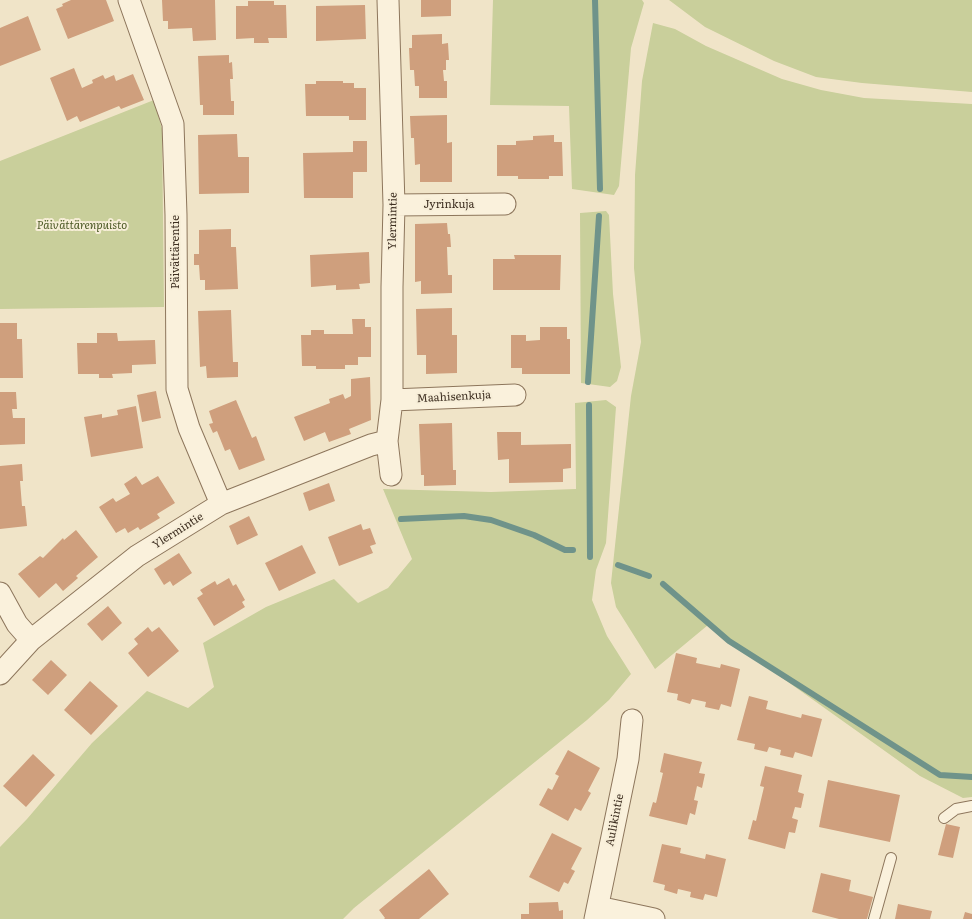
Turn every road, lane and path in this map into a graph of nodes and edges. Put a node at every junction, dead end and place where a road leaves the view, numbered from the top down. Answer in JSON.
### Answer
{"nodes":[{"id":1,"x":129,"y":0,"type":"edge"},
{"id":2,"x":388,"y":0,"type":"edge"},
{"id":3,"x":504,"y":204,"type":"dead end"},
{"id":4,"x":394,"y":205,"type":"junction"},
{"id":5,"x":515,"y":395,"type":"dead end"},
{"id":6,"x":392,"y":400,"type":"junction"},
{"id":7,"x":387,"y":441,"type":"junction"},
{"id":8,"x":391,"y":475,"type":"dead end"},
{"id":9,"x":221,"y":504,"type":"junction"},
{"id":10,"x":0,"y":593,"type":"edge"},
{"id":11,"x":31,"y":640,"type":"junction"},
{"id":12,"x":0,"y":674,"type":"edge"},
{"id":13,"x":632,"y":720,"type":"dead end"},
{"id":14,"x":972,"y":806,"type":"edge"},
{"id":15,"x":944,"y":818,"type":"dead end"},
{"id":16,"x":891,"y":858,"type":"dead end"},
{"id":17,"x":596,"y":913,"type":"edge"},
{"id":18,"x":654,"y":919,"type":"edge"},
{"id":19,"x":874,"y":919,"type":"edge"}],
"edges":[{"from":1,"to":9,"type":"street","name":"Päivättärentie"},
{"from":2,"to":4,"type":"street","name":"Ylermintie"},
{"from":3,"to":4,"type":"street","name":"Jyrinkuja"},
{"from":4,"to":6,"type":"street","name":"Ylermintie"},
{"from":5,"to":6,"type":"street","name":"Maahisenkuja"},
{"from":6,"to":7,"type":"street","name":"Ylermintie"},
{"from":7,"to":8,"type":"street","name":"Ylermintie"},
{"from":7,"to":9,"type":"street","name":"Ylermintie"},
{"from":9,"to":11,"type":"street","name":"Ylermintie"},
{"from":10,"to":11,"type":"street"},
{"from":11,"to":12,"type":"street","name":"Ylermintie"},
{"from":13,"to":17,"type":"street","name":"Aulikintie"},
{"from":14,"to":15,"type":"lane"},
{"from":16,"to":19,"type":"lane"},
{"from":17,"to":18,"type":"street"}]}
